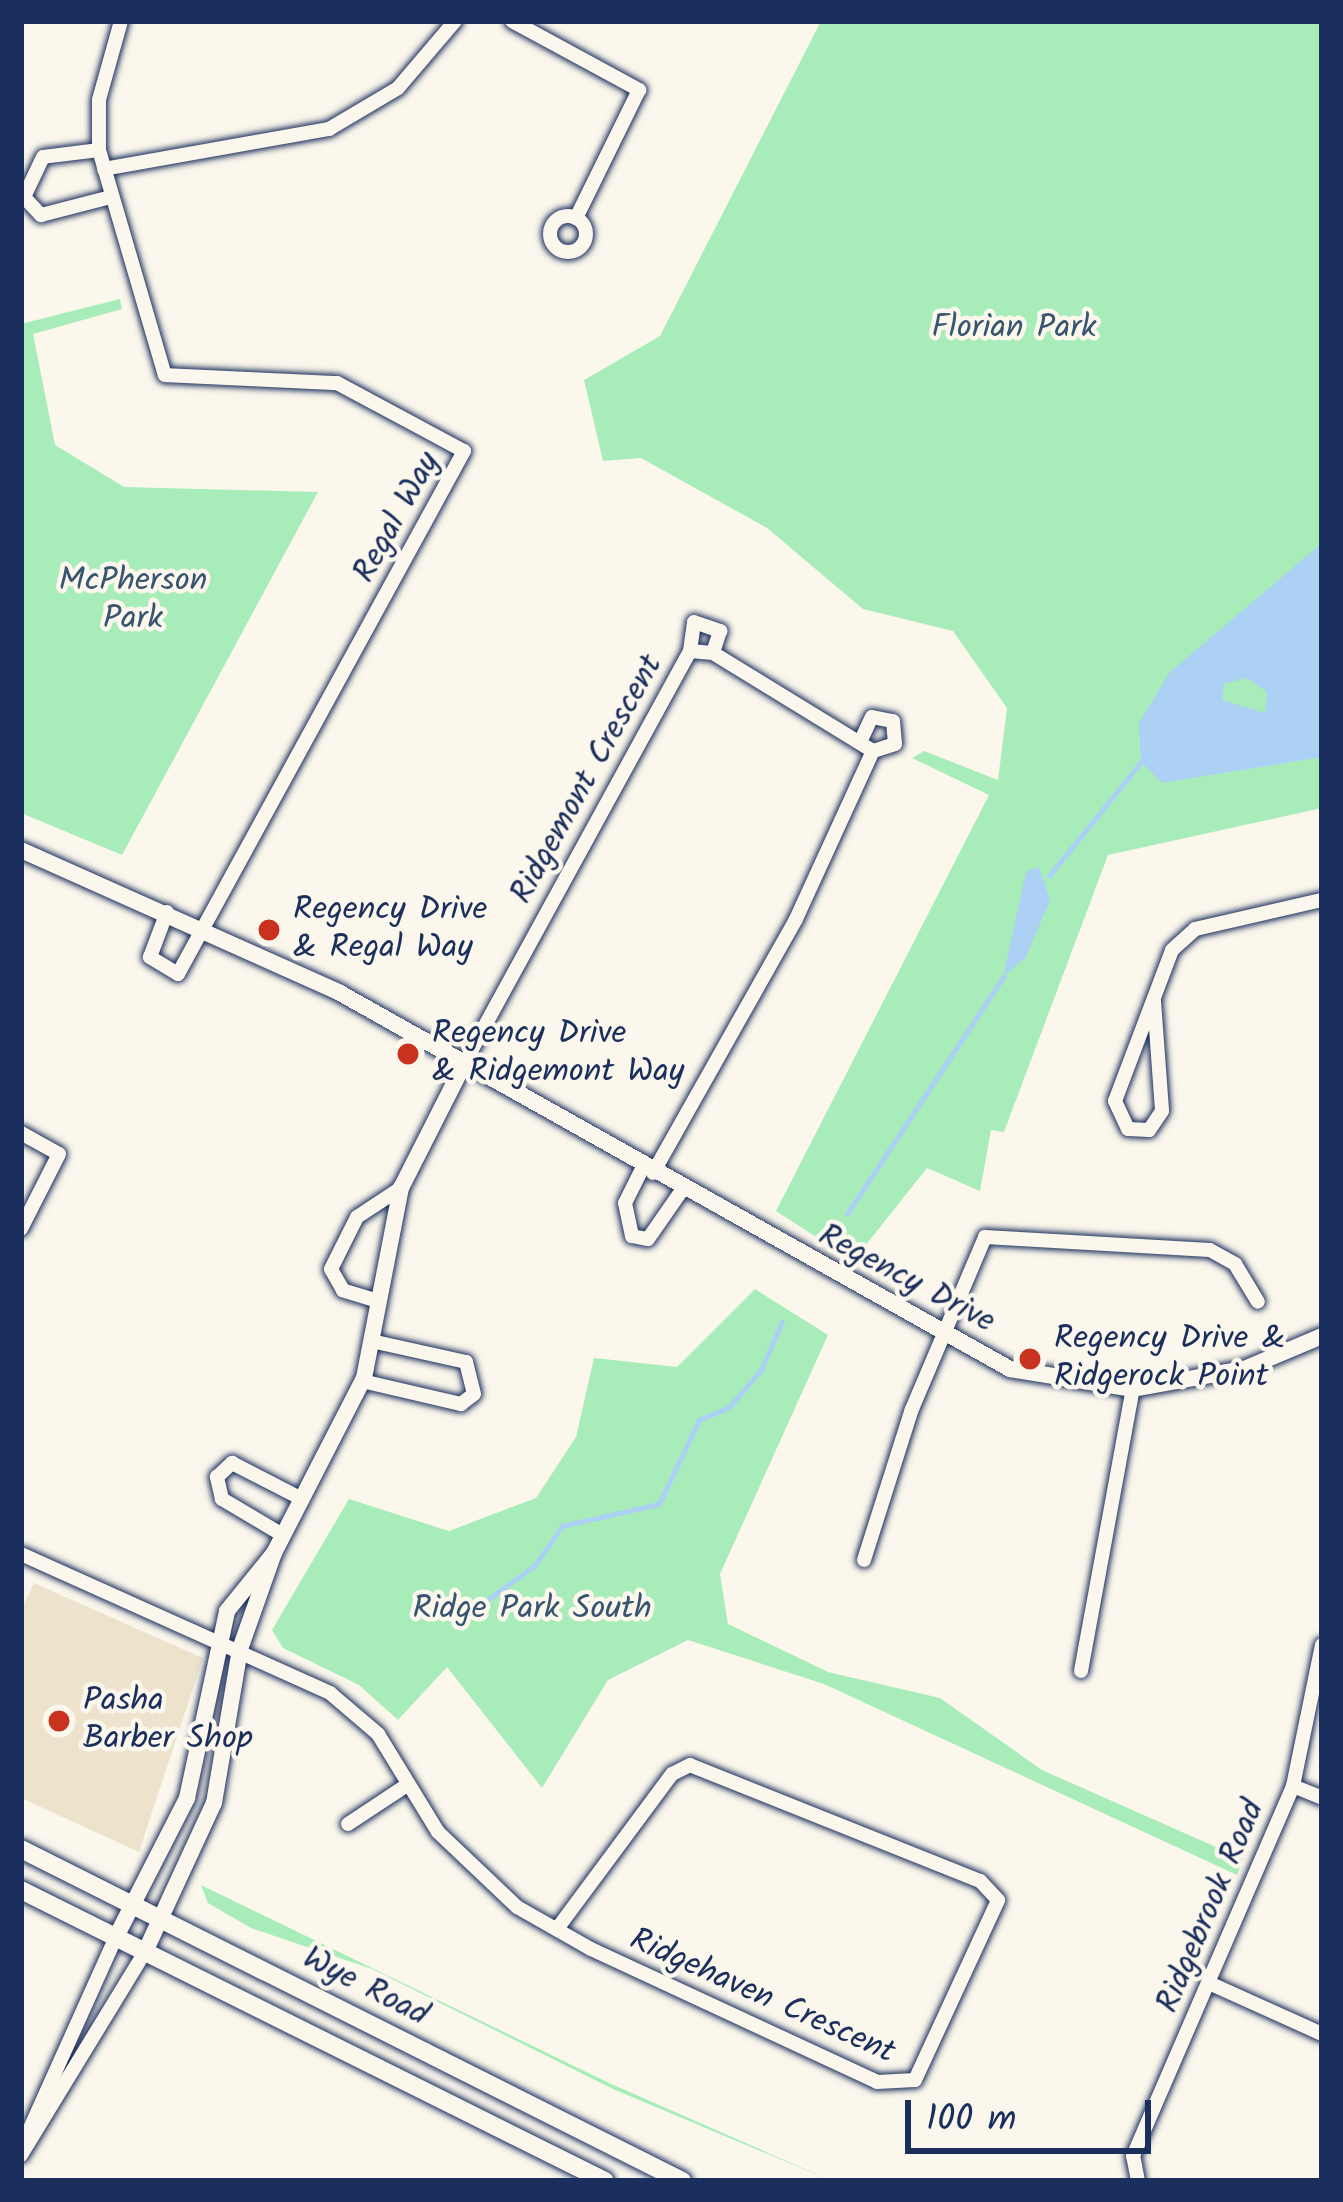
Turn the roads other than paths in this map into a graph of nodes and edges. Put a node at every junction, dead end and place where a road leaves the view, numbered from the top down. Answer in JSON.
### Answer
{"nodes":[{"id":1,"x":121,"y":21,"type":"edge"},
{"id":2,"x":455,"y":21,"type":"edge"},
{"id":3,"x":512,"y":21,"type":"edge"},
{"id":4,"x":99,"y":150,"type":"junction"},
{"id":5,"x":104,"y":169,"type":"junction"},
{"id":6,"x":107,"y":198,"type":"junction"},
{"id":7,"x":576,"y":218,"type":"dead end"},
{"id":8,"x":690,"y":650,"type":"junction"},
{"id":9,"x":713,"y":653,"type":"junction"},
{"id":10,"x":21,"y":850,"type":"edge"},
{"id":11,"x":1322,"y":900,"type":"edge"},
{"id":12,"x":167,"y":912,"type":"junction"},
{"id":13,"x":204,"y":927,"type":"junction"},
{"id":14,"x":1154,"y":1001,"type":"junction"},
{"id":15,"x":465,"y":1062,"type":"junction"},
{"id":16,"x":21,"y":1133,"type":"edge"},
{"id":17,"x":648,"y":1170,"type":"junction"},
{"id":18,"x":401,"y":1188,"type":"junction"},
{"id":19,"x":682,"y":1190,"type":"junction"},
{"id":20,"x":21,"y":1228,"type":"edge"},
{"id":21,"x":378,"y":1301,"type":"junction"},
{"id":22,"x":1258,"y":1302,"type":"dead end"},
{"id":23,"x":941,"y":1337,"type":"junction"},
{"id":24,"x":371,"y":1341,"type":"junction"},
{"id":25,"x":1320,"y":1344,"type":"edge"},
{"id":26,"x":362,"y":1381,"type":"junction"},
{"id":27,"x":1133,"y":1389,"type":"junction"},
{"id":28,"x":302,"y":1499,"type":"junction"},
{"id":29,"x":281,"y":1534,"type":"junction"},
{"id":30,"x":274,"y":1553,"type":"junction"},
{"id":31,"x":21,"y":1554,"type":"edge"},
{"id":32,"x":864,"y":1560,"type":"dead end"},
{"id":33,"x":218,"y":1639,"type":"junction"},
{"id":34,"x":1322,"y":1645,"type":"edge"},
{"id":35,"x":240,"y":1649,"type":"junction"},
{"id":36,"x":1081,"y":1671,"type":"dead end"},
{"id":37,"x":407,"y":1785,"type":"junction"},
{"id":38,"x":1293,"y":1786,"type":"junction"},
{"id":39,"x":1322,"y":1798,"type":"edge"},
{"id":40,"x":348,"y":1824,"type":"dead end"},
{"id":41,"x":21,"y":1850,"type":"edge"},
{"id":42,"x":21,"y":1890,"type":"edge"},
{"id":43,"x":134,"y":1905,"type":"junction"},
{"id":44,"x":162,"y":1920,"type":"junction"},
{"id":45,"x":557,"y":1929,"type":"junction"},
{"id":46,"x":116,"y":1937,"type":"junction"},
{"id":47,"x":145,"y":1952,"type":"junction"},
{"id":48,"x":1209,"y":1983,"type":"junction"},
{"id":49,"x":1322,"y":2035,"type":"edge"},
{"id":50,"x":21,"y":2152,"type":"edge"},
{"id":51,"x":605,"y":2181,"type":"edge"},
{"id":52,"x":682,"y":2181,"type":"edge"},
{"id":53,"x":1138,"y":2181,"type":"edge"}],
"edges":[{"from":1,"to":4,"type":"street","name":"Regal Way"},
{"from":2,"to":5,"type":"street"},
{"from":3,"to":7,"type":"street"},
{"from":4,"to":5,"type":"street","name":"Regal Way"},
{"from":4,"to":6,"type":"street"},
{"from":5,"to":6,"type":"street","name":"Regal Way"},
{"from":6,"to":13,"type":"street","name":"Regal Way"},
{"from":8,"to":9,"type":"street","name":"Ridgemont Crescent"},
{"from":8,"to":9,"type":"street","name":"Ridgemont Crescent"},
{"from":8,"to":15,"type":"street","name":"Ridgemont Crescent"},
{"from":9,"to":17,"type":"street","name":"Ridgemont Crescent"},
{"from":10,"to":12,"type":"street","name":"Regency Drive"},
{"from":11,"to":14,"type":"street"},
{"from":12,"to":13,"type":"street","name":"Regency Drive"},
{"from":12,"to":13,"type":"street"},
{"from":13,"to":15,"type":"street","name":"Regency Drive"},
{"from":14,"to":14,"type":"street"},
{"from":15,"to":17,"type":"street","name":"Regency Drive"},
{"from":15,"to":18,"type":"street"},
{"from":16,"to":20,"type":"street"},
{"from":17,"to":19,"type":"street","name":"Regency Drive"},
{"from":17,"to":19,"type":"street"},
{"from":18,"to":21,"type":"street"},
{"from":18,"to":21,"type":"street"},
{"from":19,"to":23,"type":"street","name":"Regency Drive"},
{"from":21,"to":24,"type":"street"},
{"from":22,"to":23,"type":"street"},
{"from":23,"to":27,"type":"street","name":"Regency Drive"},
{"from":23,"to":32,"type":"street"},
{"from":24,"to":26,"type":"street"},
{"from":24,"to":26,"type":"street"},
{"from":25,"to":27,"type":"street","name":"Regency Drive"},
{"from":26,"to":28,"type":"street"},
{"from":27,"to":36,"type":"street"},
{"from":28,"to":29,"type":"street"},
{"from":28,"to":29,"type":"street"},
{"from":29,"to":30,"type":"street"},
{"from":30,"to":33,"type":"street"},
{"from":30,"to":35,"type":"street"},
{"from":31,"to":33,"type":"street","name":"Ridgehaven Crescent"},
{"from":33,"to":35,"type":"street","name":"Ridgehaven Crescent"},
{"from":33,"to":43,"type":"street"},
{"from":34,"to":38,"type":"street","name":"Ridgebrook Road"},
{"from":35,"to":37,"type":"street","name":"Ridgehaven Crescent"},
{"from":35,"to":44,"type":"street"},
{"from":37,"to":40,"type":"street"},
{"from":37,"to":45,"type":"street","name":"Ridgehaven Crescent"},
{"from":38,"to":39,"type":"street"},
{"from":38,"to":48,"type":"street","name":"Ridgebrook Road"},
{"from":41,"to":43,"type":"main road","name":"Wye Road"},
{"from":42,"to":46,"type":"main road","name":"Wye Road"},
{"from":43,"to":44,"type":"main road","name":"Wye Road"},
{"from":43,"to":46,"type":"street"},
{"from":44,"to":47,"type":"street"},
{"from":44,"to":52,"type":"main road","name":"Wye Road"},
{"from":45,"to":45,"type":"street","name":"Ridgehaven Crescent"},
{"from":46,"to":47,"type":"main road","name":"Wye Road"},
{"from":46,"to":50,"type":"street"},
{"from":47,"to":50,"type":"street"},
{"from":47,"to":51,"type":"main road","name":"Wye Road"},
{"from":48,"to":49,"type":"street"},
{"from":48,"to":53,"type":"street","name":"Ridgebrook Road"}]}
